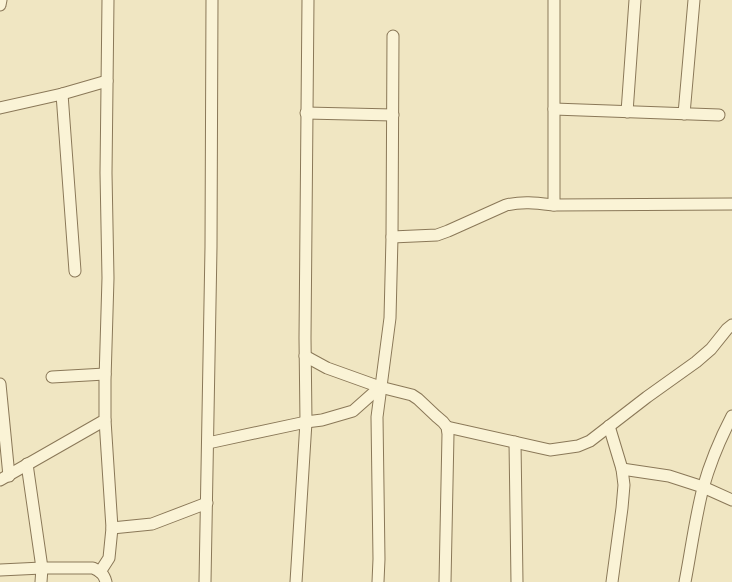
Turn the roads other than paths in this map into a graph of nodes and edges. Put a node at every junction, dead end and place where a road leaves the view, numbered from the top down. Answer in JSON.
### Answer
{"nodes":[{"id":1,"x":1,"y":0,"type":"edge"},
{"id":2,"x":108,"y":0,"type":"edge"},
{"id":3,"x":212,"y":0,"type":"edge"},
{"id":4,"x":308,"y":0,"type":"edge"},
{"id":5,"x":554,"y":0,"type":"edge"},
{"id":6,"x":635,"y":0,"type":"edge"},
{"id":7,"x":694,"y":0,"type":"edge"},
{"id":8,"x":0,"y":5,"type":"edge"},
{"id":9,"x":393,"y":36,"type":"dead end"},
{"id":10,"x":107,"y":81,"type":"junction"},
{"id":11,"x":62,"y":94,"type":"junction"},
{"id":12,"x":0,"y":108,"type":"edge"},
{"id":13,"x":554,"y":109,"type":"junction"},
{"id":14,"x":628,"y":112,"type":"junction"},
{"id":15,"x":306,"y":113,"type":"junction"},
{"id":16,"x":684,"y":114,"type":"junction"},
{"id":17,"x":393,"y":115,"type":"junction"},
{"id":18,"x":719,"y":115,"type":"dead end"},
{"id":19,"x":732,"y":204,"type":"edge"},
{"id":20,"x":554,"y":205,"type":"junction"},
{"id":21,"x":392,"y":238,"type":"junction"},
{"id":22,"x":75,"y":271,"type":"dead end"},
{"id":23,"x":732,"y":325,"type":"edge"},
{"id":24,"x":305,"y":356,"type":"junction"},
{"id":25,"x":105,"y":374,"type":"junction"},
{"id":26,"x":52,"y":377,"type":"dead end"},
{"id":27,"x":0,"y":384,"type":"edge"},
{"id":28,"x":380,"y":387,"type":"junction"},
{"id":29,"x":732,"y":416,"type":"edge"},
{"id":30,"x":105,"y":420,"type":"junction"},
{"id":31,"x":306,"y":422,"type":"junction"},
{"id":32,"x":609,"y":426,"type":"junction"},
{"id":33,"x":447,"y":427,"type":"junction"},
{"id":34,"x":515,"y":442,"type":"junction"},
{"id":35,"x":208,"y":443,"type":"junction"},
{"id":36,"x":27,"y":464,"type":"junction"},
{"id":37,"x":622,"y":469,"type":"junction"},
{"id":38,"x":4,"y":478,"type":"edge"},
{"id":39,"x":703,"y":488,"type":"junction"},
{"id":40,"x":732,"y":500,"type":"edge"},
{"id":41,"x":207,"y":503,"type":"junction"},
{"id":42,"x":112,"y":528,"type":"junction"},
{"id":43,"x":42,"y":568,"type":"junction"},
{"id":44,"x":0,"y":570,"type":"edge"},
{"id":45,"x":100,"y":572,"type":"junction"},
{"id":46,"x":41,"y":582,"type":"edge"},
{"id":47,"x":106,"y":582,"type":"edge"},
{"id":48,"x":205,"y":582,"type":"edge"},
{"id":49,"x":296,"y":582,"type":"edge"},
{"id":50,"x":378,"y":582,"type":"edge"},
{"id":51,"x":444,"y":582,"type":"edge"},
{"id":52,"x":517,"y":582,"type":"edge"},
{"id":53,"x":612,"y":582,"type":"edge"},
{"id":54,"x":685,"y":582,"type":"edge"}],
"edges":[{"from":1,"to":8,"type":"street"},
{"from":2,"to":10,"type":"street"},
{"from":3,"to":35,"type":"street"},
{"from":4,"to":15,"type":"street"},
{"from":5,"to":13,"type":"street"},
{"from":6,"to":14,"type":"street"},
{"from":7,"to":16,"type":"street"},
{"from":9,"to":17,"type":"street"},
{"from":10,"to":11,"type":"street"},
{"from":10,"to":25,"type":"street"},
{"from":11,"to":12,"type":"street"},
{"from":11,"to":22,"type":"street"},
{"from":13,"to":14,"type":"street"},
{"from":13,"to":20,"type":"street"},
{"from":14,"to":16,"type":"street"},
{"from":15,"to":17,"type":"street"},
{"from":15,"to":24,"type":"street"},
{"from":16,"to":18,"type":"street"},
{"from":17,"to":21,"type":"street"},
{"from":19,"to":20,"type":"street"},
{"from":20,"to":21,"type":"street"},
{"from":21,"to":28,"type":"street"},
{"from":23,"to":32,"type":"street"},
{"from":24,"to":28,"type":"street"},
{"from":24,"to":31,"type":"street"},
{"from":25,"to":26,"type":"street"},
{"from":25,"to":30,"type":"street"},
{"from":27,"to":38,"type":"street"},
{"from":28,"to":31,"type":"street"},
{"from":28,"to":33,"type":"street"},
{"from":28,"to":50,"type":"street"},
{"from":29,"to":39,"type":"street"},
{"from":30,"to":36,"type":"street"},
{"from":30,"to":42,"type":"street"},
{"from":31,"to":35,"type":"street"},
{"from":31,"to":49,"type":"street"},
{"from":32,"to":34,"type":"street"},
{"from":32,"to":37,"type":"street"},
{"from":33,"to":34,"type":"street"},
{"from":33,"to":51,"type":"street"},
{"from":34,"to":52,"type":"street"},
{"from":35,"to":41,"type":"street"},
{"from":36,"to":38,"type":"street"},
{"from":36,"to":43,"type":"street"},
{"from":37,"to":39,"type":"street"},
{"from":37,"to":53,"type":"street"},
{"from":39,"to":40,"type":"street"},
{"from":39,"to":54,"type":"street"},
{"from":41,"to":42,"type":"street"},
{"from":41,"to":48,"type":"street"},
{"from":42,"to":45,"type":"street"},
{"from":43,"to":44,"type":"street"},
{"from":43,"to":45,"type":"street"},
{"from":43,"to":46,"type":"street"},
{"from":45,"to":47,"type":"street"}]}
